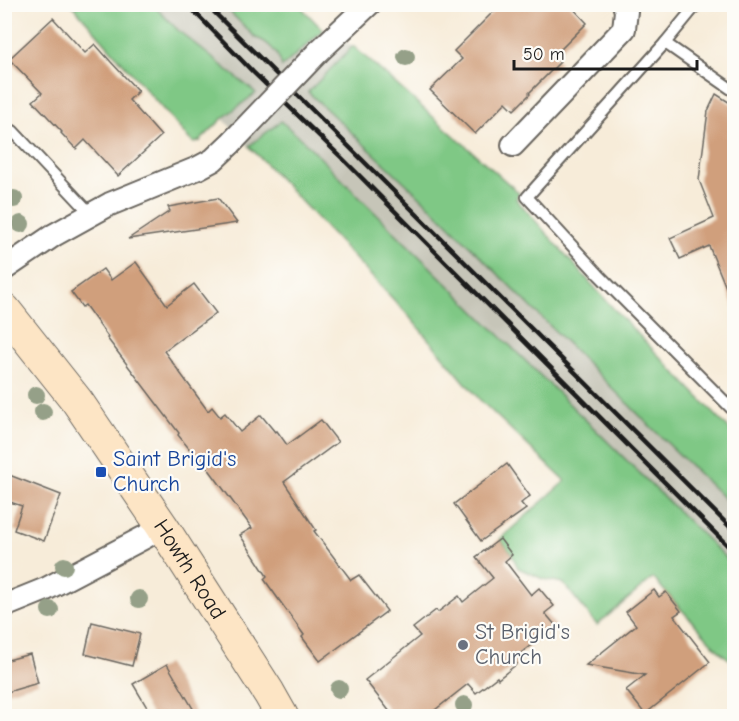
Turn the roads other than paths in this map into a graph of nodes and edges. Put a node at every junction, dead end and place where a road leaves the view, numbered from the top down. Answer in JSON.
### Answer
{"nodes":[{"id":1,"x":369,"y":4,"type":"edge"},
{"id":2,"x":624,"y":4,"type":"edge"},
{"id":3,"x":697,"y":4,"type":"edge"},
{"id":4,"x":665,"y":42,"type":"junction"},
{"id":5,"x":735,"y":91,"type":"edge"},
{"id":6,"x":4,"y":139,"type":"edge"},
{"id":7,"x":513,"y":145,"type":"dead end"},
{"id":8,"x":92,"y":214,"type":"junction"},
{"id":9,"x":4,"y":269,"type":"edge"},
{"id":10,"x":4,"y":309,"type":"edge"},
{"id":11,"x":735,"y":411,"type":"edge"},
{"id":12,"x":162,"y":526,"type":"junction"},
{"id":13,"x":4,"y":606,"type":"edge"},
{"id":14,"x":282,"y":717,"type":"edge"}],
"edges":[{"from":1,"to":8,"type":"street","bridge":true},
{"from":2,"to":7,"type":"street"},
{"from":3,"to":4,"type":"lane"},
{"from":4,"to":5,"type":"lane"},
{"from":4,"to":11,"type":"lane"},
{"from":6,"to":8,"type":"lane"},
{"from":8,"to":9,"type":"street"},
{"from":10,"to":12,"type":"main road","name":"Howth Road"},
{"from":12,"to":13,"type":"street"},
{"from":12,"to":14,"type":"main road","name":"Howth Road"}]}
